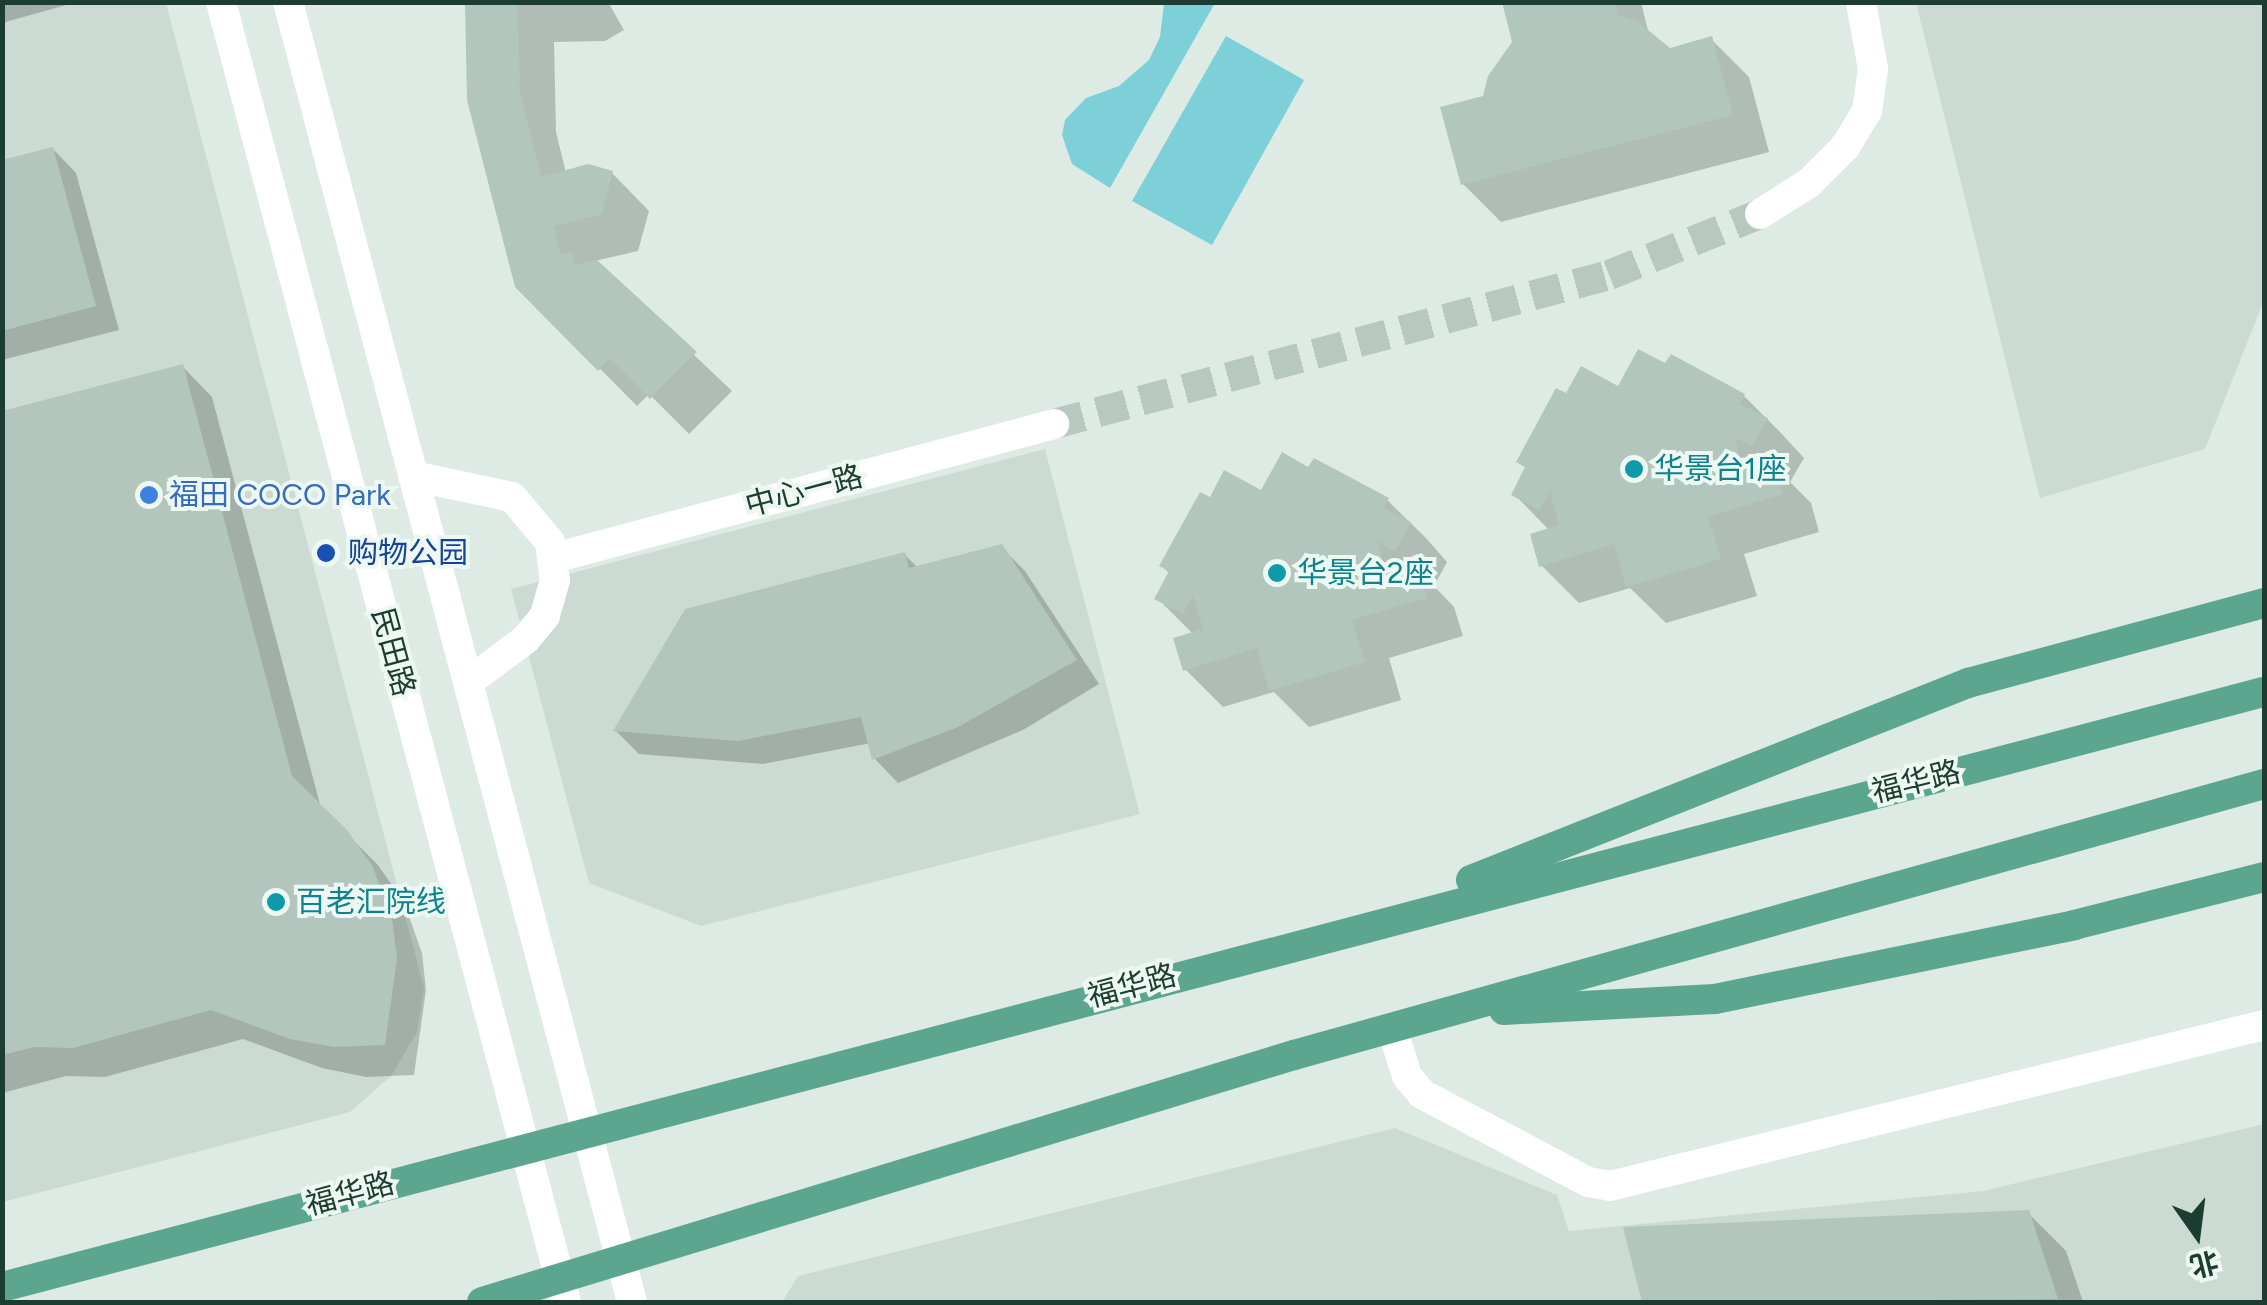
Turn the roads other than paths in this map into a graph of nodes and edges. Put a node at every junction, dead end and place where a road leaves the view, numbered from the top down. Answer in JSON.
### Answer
{"nodes":[{"id":1,"x":220,"y":2,"type":"edge"},
{"id":2,"x":288,"y":2,"type":"edge"},
{"id":3,"x":1860,"y":2,"type":"edge"},
{"id":4,"x":1760,"y":214,"type":"tunnel mouth"},
{"id":5,"x":1054,"y":424,"type":"tunnel mouth"},
{"id":6,"x":413,"y":476,"type":"junction"},
{"id":7,"x":554,"y":558,"type":"junction"},
{"id":8,"x":2264,"y":603,"type":"edge"},
{"id":9,"x":468,"y":682,"type":"junction"},
{"id":10,"x":2264,"y":692,"type":"edge"},
{"id":11,"x":2264,"y":784,"type":"edge"},
{"id":12,"x":2264,"y":876,"type":"edge"},
{"id":13,"x":1364,"y":924,"type":"junction"},
{"id":14,"x":1456,"y":1011,"type":"junction"},
{"id":15,"x":2264,"y":1026,"type":"edge"},
{"id":16,"x":1392,"y":1028,"type":"junction"},
{"id":17,"x":586,"y":1131,"type":"junction"},
{"id":18,"x":525,"y":1148,"type":"junction"},
{"id":19,"x":622,"y":1264,"type":"junction"},
{"id":20,"x":2,"y":1287,"type":"edge"},
{"id":21,"x":563,"y":1292,"type":"edge"},
{"id":22,"x":482,"y":1302,"type":"edge"},
{"id":23,"x":632,"y":1302,"type":"edge"}],
"edges":[{"from":1,"to":18,"type":"street","name":"民田路"},
{"from":2,"to":6,"type":"street"},
{"from":3,"to":4,"type":"street"},
{"from":5,"to":7,"type":"street","name":"中心一路"},
{"from":6,"to":7,"type":"street"},
{"from":6,"to":9,"type":"street"},
{"from":7,"to":9,"type":"street"},
{"from":8,"to":13,"type":"main road"},
{"from":9,"to":17,"type":"street"},
{"from":10,"to":13,"type":"main road","name":"福华路"},
{"from":11,"to":14,"type":"main road"},
{"from":12,"to":14,"type":"main road"},
{"from":13,"to":17,"type":"main road","name":"福华路"},
{"from":14,"to":16,"type":"main road"},
{"from":15,"to":16,"type":"street"},
{"from":16,"to":19,"type":"main road"},
{"from":17,"to":18,"type":"main road","name":"福华路"},
{"from":17,"to":19,"type":"street"},
{"from":18,"to":20,"type":"main road","name":"福华路"},
{"from":18,"to":21,"type":"street","name":"民田路"},
{"from":19,"to":21,"type":"main road"},
{"from":19,"to":23,"type":"street"},
{"from":21,"to":22,"type":"main road"}]}
